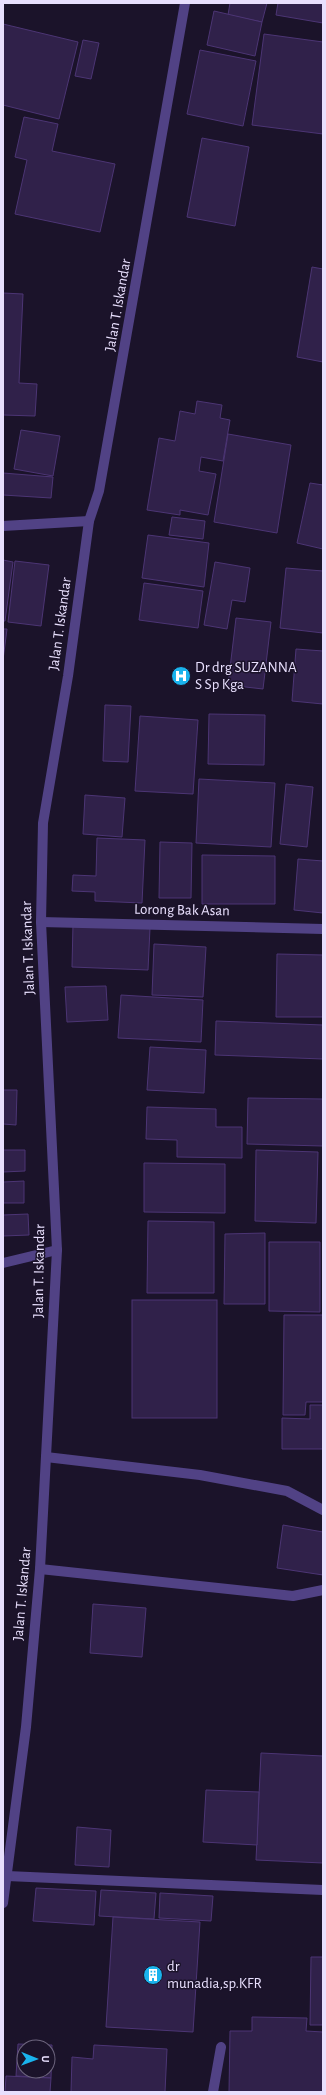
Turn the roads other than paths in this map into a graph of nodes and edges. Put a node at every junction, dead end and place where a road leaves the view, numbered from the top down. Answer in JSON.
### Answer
{"nodes":[{"id":1,"x":185,"y":3,"type":"edge"},
{"id":2,"x":89,"y":521,"type":"junction"},
{"id":3,"x":3,"y":526,"type":"edge"},
{"id":4,"x":40,"y":922,"type":"junction"},
{"id":5,"x":323,"y":929,"type":"edge"},
{"id":6,"x":57,"y":1250,"type":"junction"},
{"id":7,"x":3,"y":1263,"type":"edge"},
{"id":8,"x":46,"y":1458,"type":"junction"},
{"id":9,"x":323,"y":1510,"type":"edge"},
{"id":10,"x":40,"y":1569,"type":"junction"},
{"id":11,"x":323,"y":1590,"type":"edge"},
{"id":12,"x":6,"y":1876,"type":"junction"},
{"id":13,"x":323,"y":1890,"type":"edge"},
{"id":14,"x":3,"y":1903,"type":"edge"},
{"id":15,"x":221,"y":2047,"type":"dead end"},
{"id":16,"x":213,"y":2092,"type":"edge"}],
"edges":[{"from":1,"to":2,"type":"street","name":"Jalan T. Iskandar"},
{"from":2,"to":3,"type":"street"},
{"from":2,"to":4,"type":"street","name":"Jalan T. Iskandar"},
{"from":4,"to":5,"type":"street","name":"Lorong Bak Asan"},
{"from":4,"to":6,"type":"street","name":"Jalan T. Iskandar"},
{"from":6,"to":7,"type":"street"},
{"from":6,"to":8,"type":"street","name":"Jalan T. Iskandar"},
{"from":8,"to":9,"type":"street"},
{"from":8,"to":10,"type":"street","name":"Jalan T. Iskandar"},
{"from":10,"to":11,"type":"street"},
{"from":10,"to":12,"type":"street","name":"Jalan T. Iskandar"},
{"from":12,"to":13,"type":"street"},
{"from":12,"to":14,"type":"street","name":"Jalan T. Iskandar"},
{"from":15,"to":16,"type":"street"}]}
